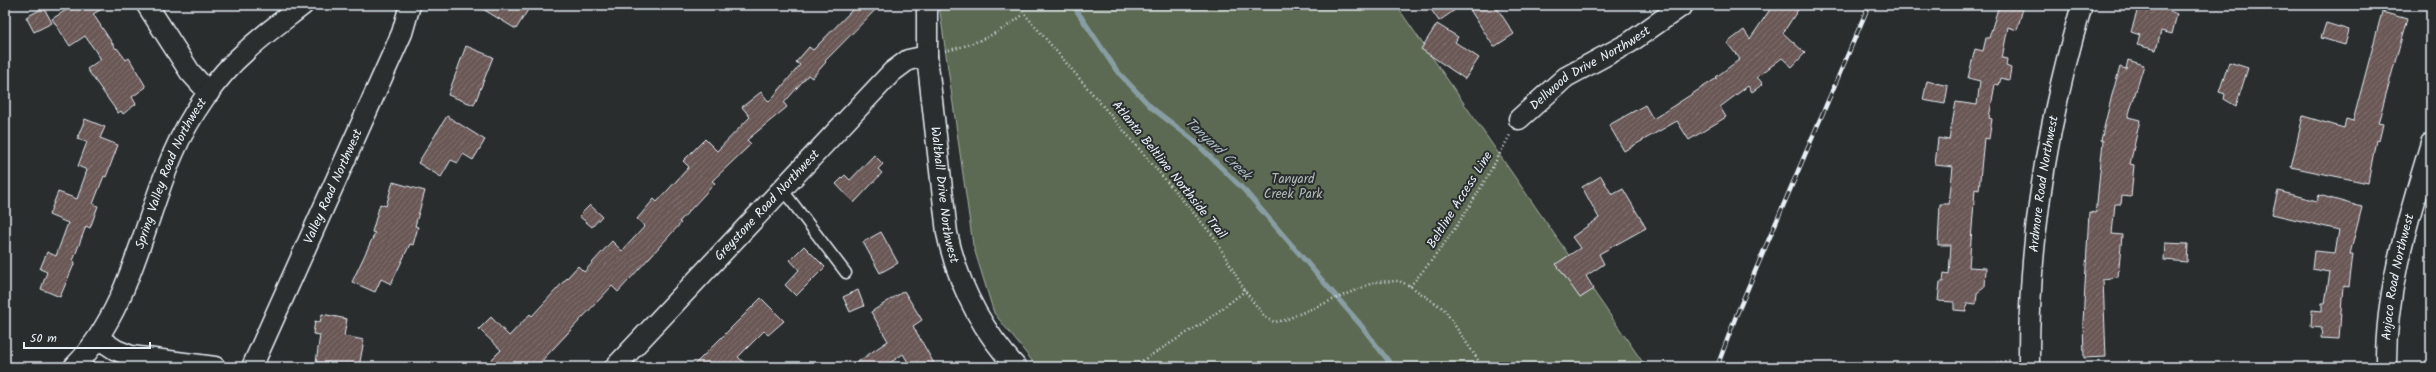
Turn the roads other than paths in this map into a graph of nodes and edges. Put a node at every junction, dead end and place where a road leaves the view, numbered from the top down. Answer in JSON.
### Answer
{"nodes":[{"id":1,"x":147,"y":5,"type":"edge"},
{"id":2,"x":303,"y":5,"type":"edge"},
{"id":3,"x":410,"y":5,"type":"edge"},
{"id":4,"x":927,"y":5,"type":"edge"},
{"id":5,"x":1683,"y":5,"type":"edge"},
{"id":6,"x":2082,"y":5,"type":"edge"},
{"id":7,"x":927,"y":56,"type":"junction"},
{"id":8,"x":208,"y":93,"type":"junction"},
{"id":9,"x":1519,"y":119,"type":"road end"},
{"id":10,"x":2431,"y":143,"type":"edge"},
{"id":11,"x":782,"y":189,"type":"junction"},
{"id":12,"x":846,"y":273,"type":"dead end"},
{"id":13,"x":99,"y":339,"type":"junction"},
{"id":14,"x":2029,"y":362,"type":"edge"},
{"id":15,"x":74,"y":367,"type":"edge"},
{"id":16,"x":216,"y":367,"type":"edge"},
{"id":17,"x":252,"y":367,"type":"edge"},
{"id":18,"x":615,"y":367,"type":"edge"},
{"id":19,"x":1016,"y":367,"type":"edge"},
{"id":20,"x":2386,"y":367,"type":"edge"}],
"edges":[{"from":1,"to":8,"type":"street"},
{"from":2,"to":8,"type":"street","name":"Spring Valley Road Northwest"},
{"from":3,"to":17,"type":"street","name":"Valley Road Northwest"},
{"from":4,"to":7,"type":"street","name":"Walthall Drive Northwest"},
{"from":5,"to":9,"type":"street","name":"Dellwood Drive Northwest"},
{"from":6,"to":14,"type":"street","name":"Ardmore Road Northwest"},
{"from":7,"to":11,"type":"street","name":"Greystone Road Northwest"},
{"from":7,"to":19,"type":"street","name":"Walthall Drive Northwest"},
{"from":8,"to":13,"type":"street","name":"Spring Valley Road Northwest"},
{"from":10,"to":20,"type":"street","name":"Anjaco Road Northwest"},
{"from":11,"to":12,"type":"lane"},
{"from":11,"to":18,"type":"street","name":"Greystone Road Northwest"},
{"from":13,"to":15,"type":"street","name":"Spring Valley Road Northwest"},
{"from":13,"to":16,"type":"street"}]}
